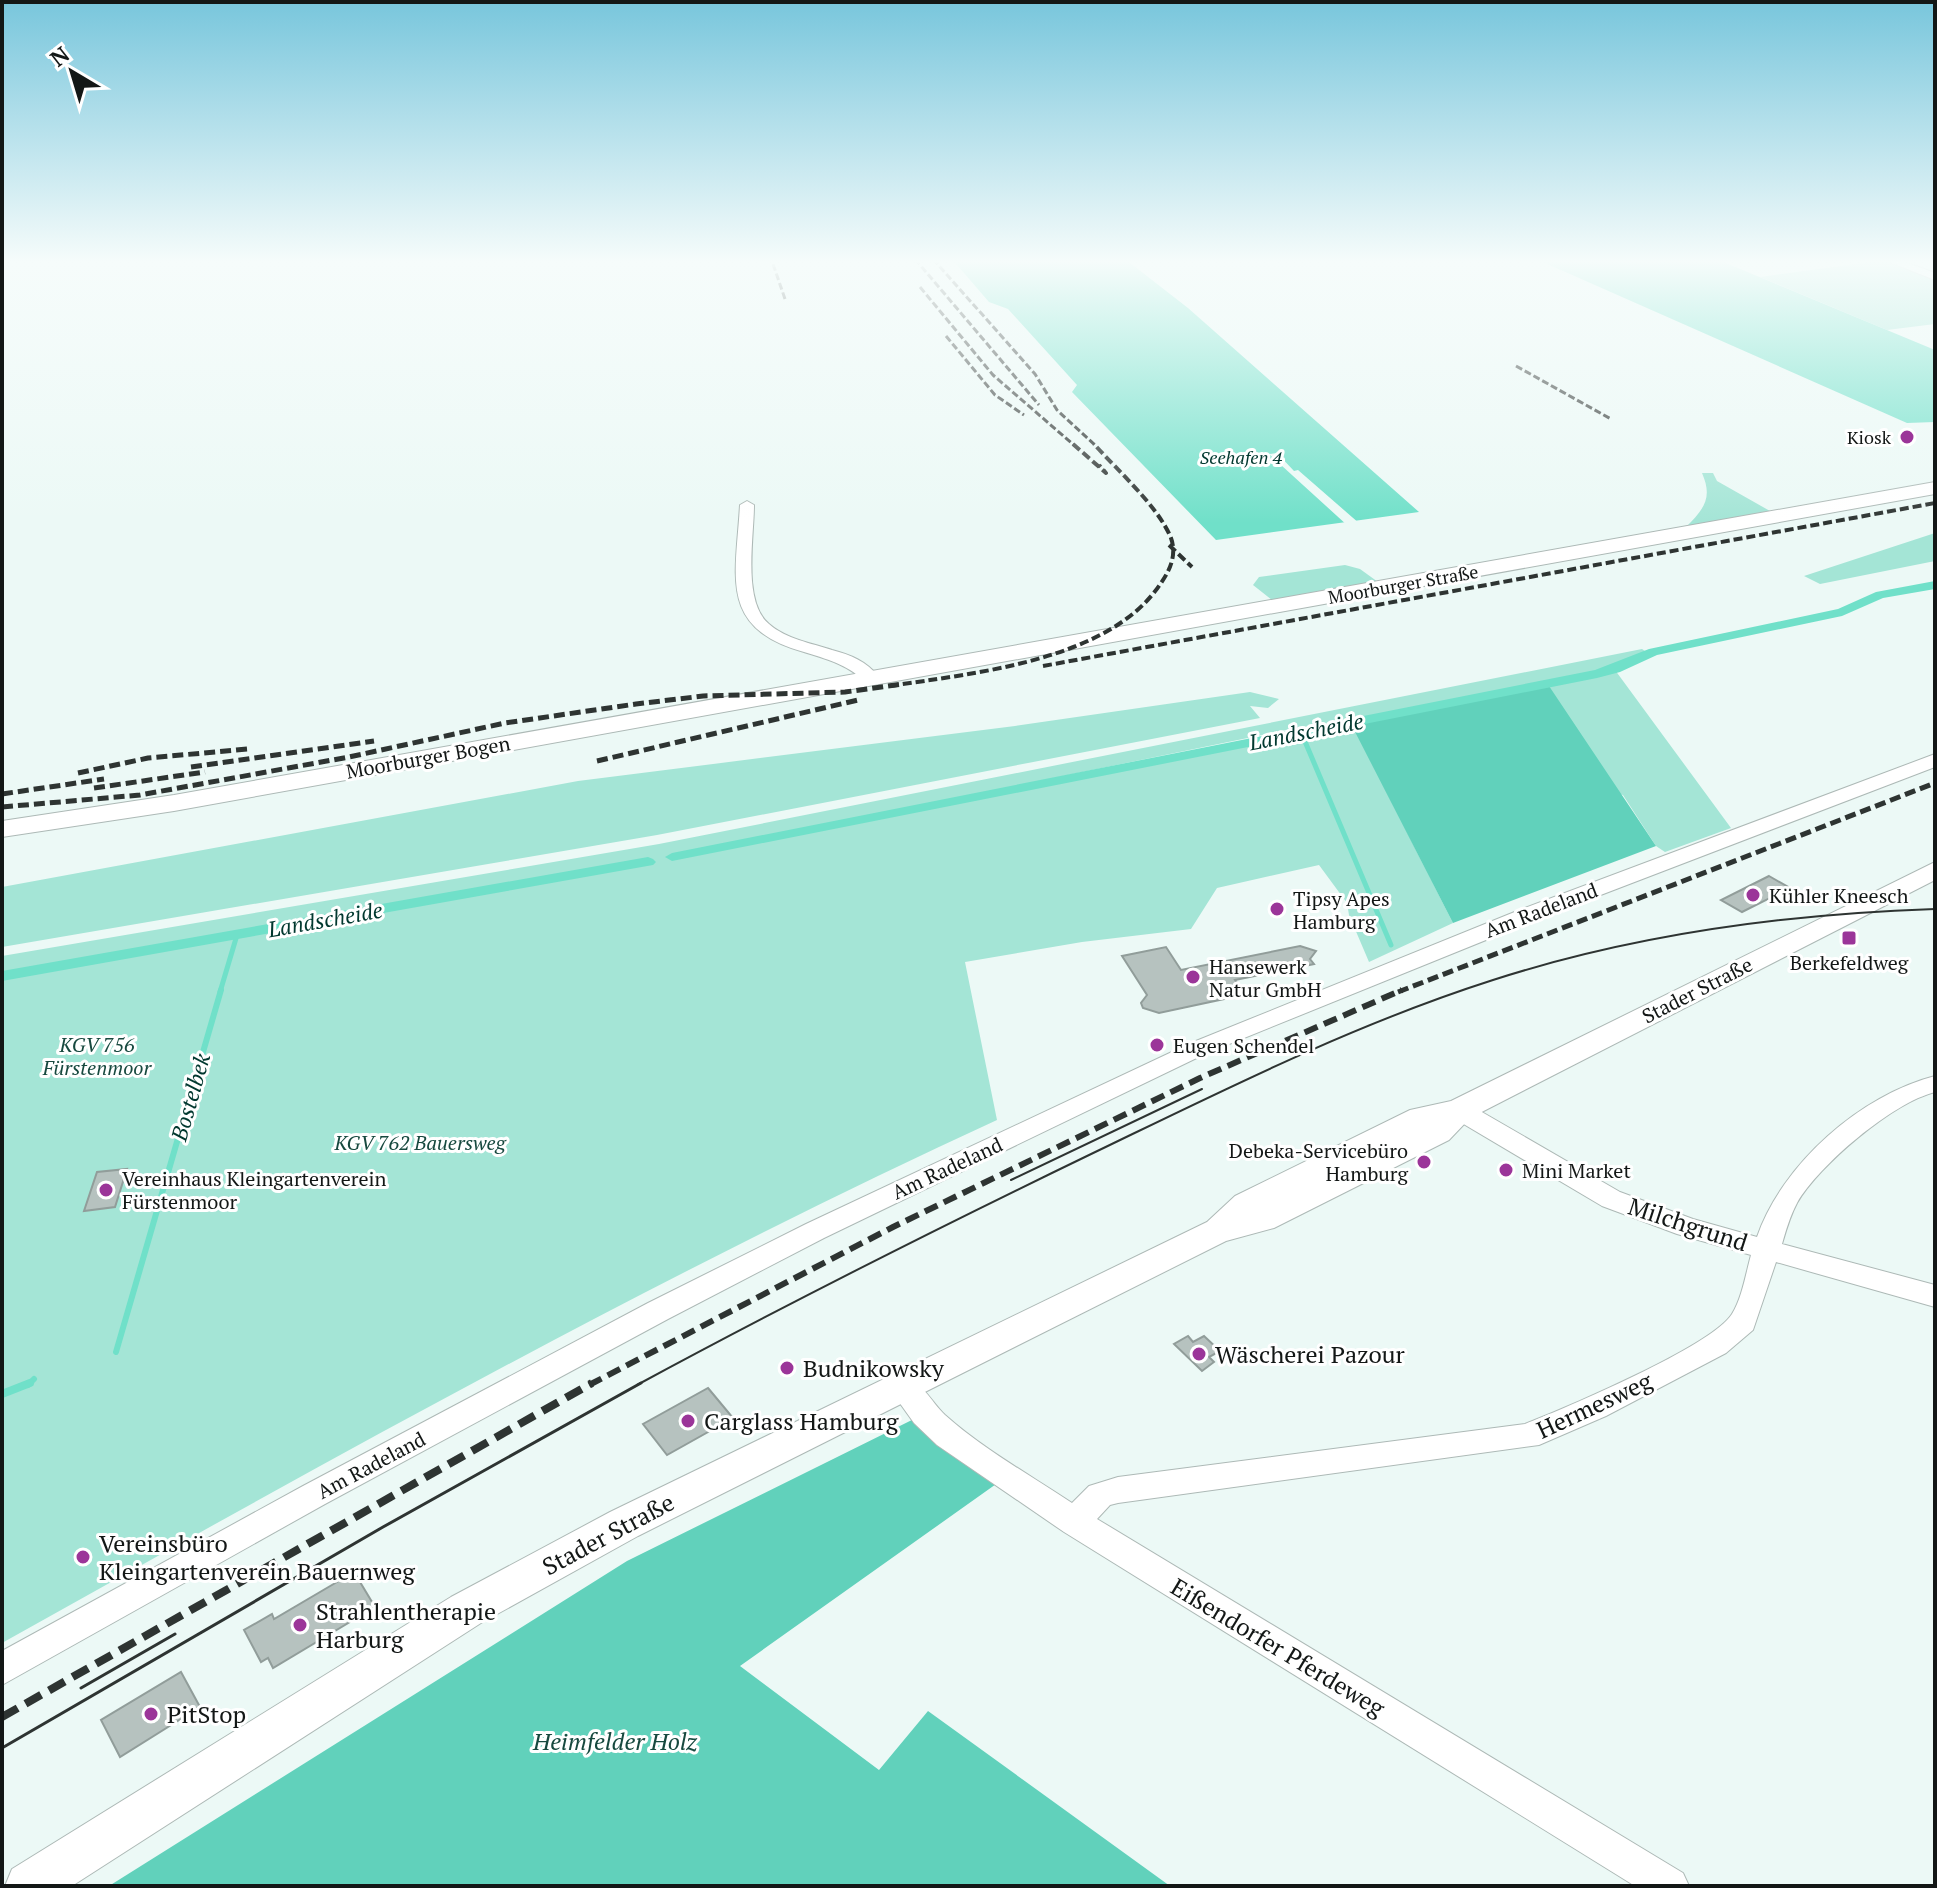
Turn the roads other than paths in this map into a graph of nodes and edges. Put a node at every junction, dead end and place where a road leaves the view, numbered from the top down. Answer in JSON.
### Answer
{"nodes":[{"id":1,"x":1935,"y":488,"type":"edge"},
{"id":2,"x":747,"y":505,"type":"dead end"},
{"id":3,"x":862,"y":678,"type":"junction"},
{"id":4,"x":1935,"y":760,"type":"edge"},
{"id":5,"x":2,"y":829,"type":"edge"},
{"id":6,"x":1935,"y":870,"type":"edge"},
{"id":7,"x":1935,"y":1084,"type":"edge"},
{"id":8,"x":1459,"y":1110,"type":"junction"},
{"id":9,"x":1769,"y":1248,"type":"junction"},
{"id":10,"x":1935,"y":1296,"type":"edge"},
{"id":11,"x":904,"y":1388,"type":"junction"},
{"id":12,"x":1075,"y":1522,"type":"junction"},
{"id":13,"x":2,"y":1669,"type":"edge"},
{"id":14,"x":29,"y":1886,"type":"edge"},
{"id":15,"x":1670,"y":1886,"type":"edge"}],
"edges":[{"from":1,"to":3,"type":"main road","name":"Moorburger Straße"},
{"from":2,"to":3,"type":"street"},
{"from":3,"to":5,"type":"main road","name":"Moorburger Bogen"},
{"from":4,"to":13,"type":"street","name":"Am Radeland"},
{"from":6,"to":8,"type":"main road","name":"Stader Straße"},
{"from":7,"to":9,"type":"street","name":"Hermesweg"},
{"from":8,"to":9,"type":"street","name":"Milchgrund"},
{"from":8,"to":11,"type":"main road","name":"Stader Straße"},
{"from":9,"to":10,"type":"street","name":"Milchgrund"},
{"from":9,"to":12,"type":"street","name":"Hermesweg"},
{"from":11,"to":12,"type":"street","name":"Eißendorfer Pferdeweg"},
{"from":11,"to":14,"type":"main road","name":"Stader Straße"},
{"from":12,"to":15,"type":"street","name":"Eißendorfer Pferdeweg"}]}
